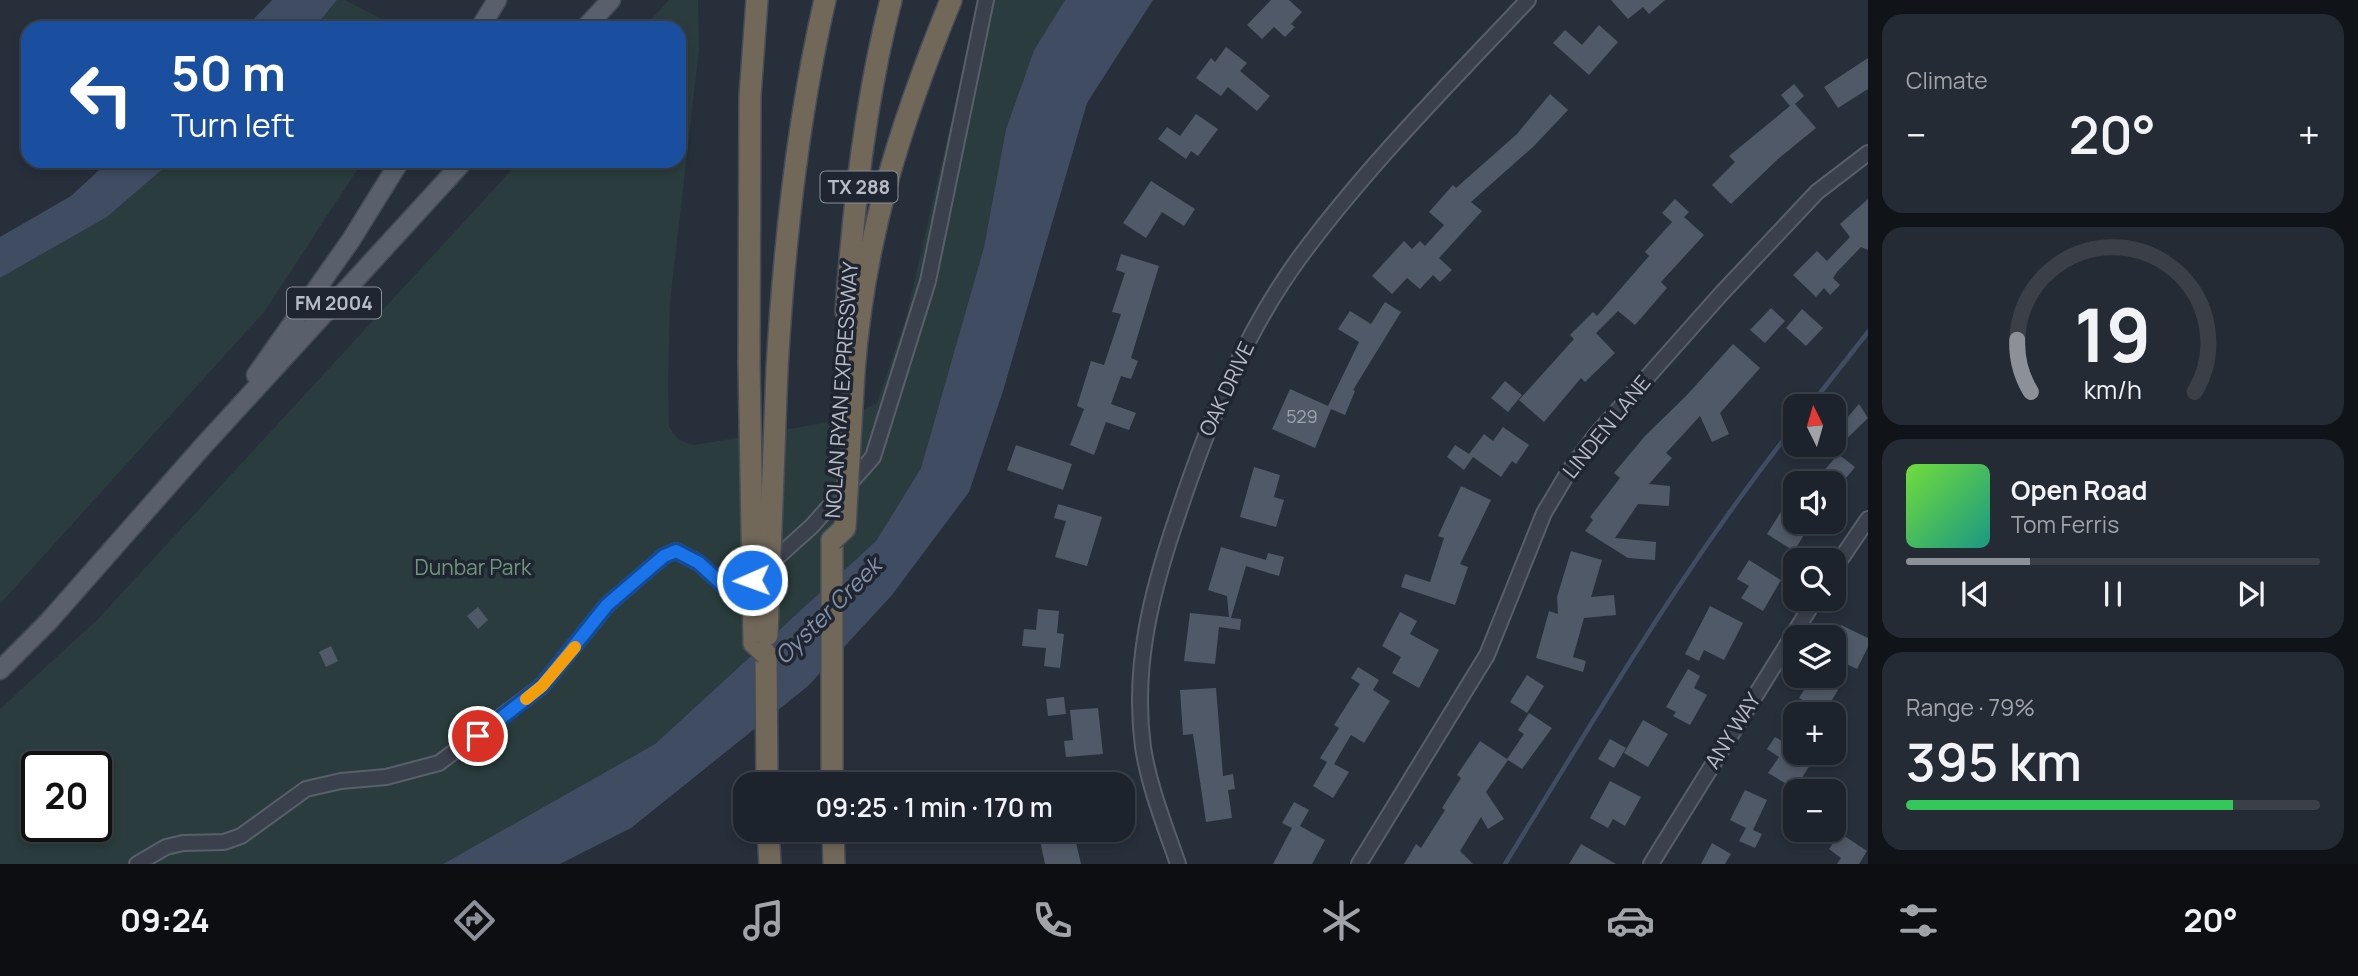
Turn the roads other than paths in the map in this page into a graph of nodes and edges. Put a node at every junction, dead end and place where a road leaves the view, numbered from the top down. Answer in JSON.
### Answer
{"nodes":[{"id":1,"x":497,"y":0,"type":"edge"},
{"id":2,"x":611,"y":0,"type":"edge"},
{"id":3,"x":757,"y":0,"type":"edge"},
{"id":4,"x":825,"y":0,"type":"edge"},
{"id":5,"x":891,"y":0,"type":"edge"},
{"id":6,"x":951,"y":0,"type":"edge"},
{"id":7,"x":986,"y":0,"type":"edge"},
{"id":8,"x":1528,"y":0,"type":"edge"},
{"id":9,"x":484,"y":21,"type":"edge"},
{"id":10,"x":592,"y":21,"type":"edge"},
{"id":11,"x":1868,"y":153,"type":"edge"},
{"id":12,"x":396,"y":168,"type":"edge"},
{"id":13,"x":458,"y":168,"type":"edge"},
{"id":14,"x":848,"y":374,"type":"junction"},
{"id":15,"x":204,"y":445,"type":"junction"},
{"id":16,"x":1868,"y":519,"type":"edge"},
{"id":17,"x":1846,"y":551,"type":"edge"},
{"id":18,"x":1808,"y":611,"type":"edge"},
{"id":19,"x":766,"y":654,"type":"junction"},
{"id":20,"x":0,"y":670,"type":"edge"},
{"id":21,"x":767,"y":772,"type":"edge"},
{"id":22,"x":832,"y":772,"type":"edge"},
{"id":23,"x":769,"y":842,"type":"edge"},
{"id":24,"x":833,"y":842,"type":"edge"},
{"id":25,"x":137,"y":864,"type":"edge"},
{"id":26,"x":770,"y":864,"type":"edge"},
{"id":27,"x":834,"y":864,"type":"edge"},
{"id":28,"x":1178,"y":864,"type":"edge"},
{"id":29,"x":1359,"y":864,"type":"edge"},
{"id":30,"x":1651,"y":864,"type":"edge"}],
"edges":[{"from":1,"to":9,"type":"main road"},
{"from":2,"to":10,"type":"main road"},
{"from":3,"to":19,"type":"highway","bridge":true},
{"from":4,"to":19,"type":"highway","number":"TX 288","bridge":true},
{"from":5,"to":14,"type":"highway","name":"NOLAN RYAN EXPRESSWAY","number":"TX 288"},
{"from":6,"to":14,"type":"highway"},
{"from":7,"to":25,"type":"street"},
{"from":8,"to":28,"type":"street","name":"OAK DRIVE"},
{"from":11,"to":29,"type":"street","name":"LINDEN LANE"},
{"from":12,"to":15,"type":"main road","name":"FM 2004","number":"FM 2004"},
{"from":13,"to":15,"type":"main road","name":"FM 2004","number":"FM 2004"},
{"from":14,"to":22,"type":"highway","name":"NOLAN RYAN EXPRESSWAY","bridge":true},
{"from":15,"to":20,"type":"main road","name":"FM 2004","number":"FM 2004"},
{"from":16,"to":17,"type":"street"},
{"from":18,"to":30,"type":"street","name":"ANY WAY"},
{"from":19,"to":21,"type":"highway","number":"TX 288"},
{"from":23,"to":26,"type":"highway"},
{"from":24,"to":27,"type":"highway"}]}
